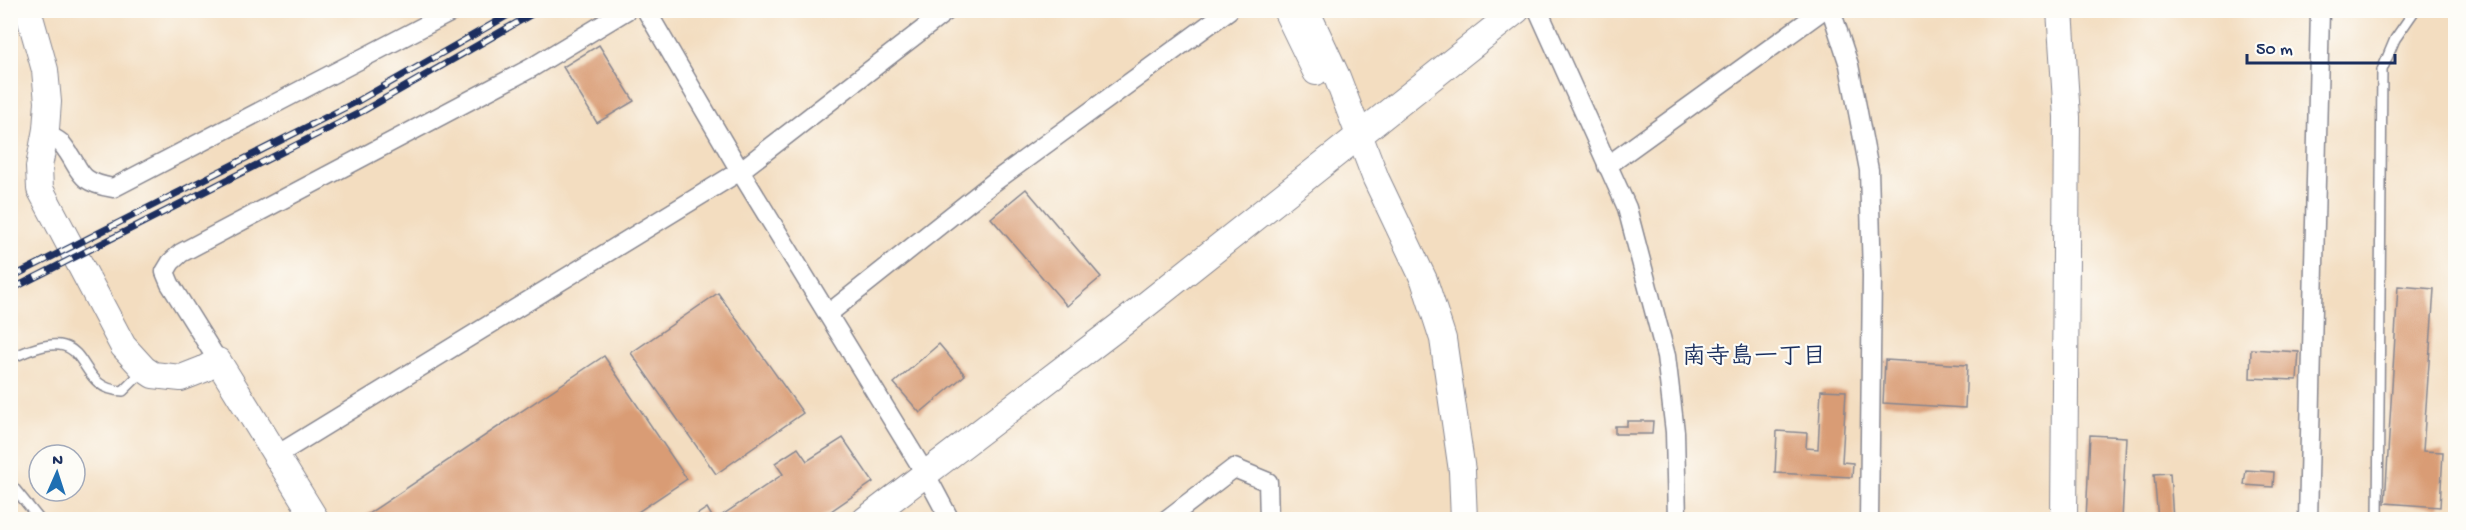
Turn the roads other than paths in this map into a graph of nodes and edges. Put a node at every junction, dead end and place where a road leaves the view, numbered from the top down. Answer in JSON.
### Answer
{"nodes":[{"id":1,"x":28,"y":10,"type":"edge"},
{"id":2,"x":455,"y":10,"type":"edge"},
{"id":3,"x":627,"y":10,"type":"edge"},
{"id":4,"x":646,"y":10,"type":"edge"},
{"id":5,"x":948,"y":10,"type":"edge"},
{"id":6,"x":1229,"y":10,"type":"edge"},
{"id":7,"x":1286,"y":10,"type":"edge"},
{"id":8,"x":1306,"y":10,"type":"edge"},
{"id":9,"x":1518,"y":10,"type":"edge"},
{"id":10,"x":1538,"y":10,"type":"edge"},
{"id":11,"x":1823,"y":10,"type":"edge"},
{"id":12,"x":1831,"y":10,"type":"edge"},
{"id":13,"x":2060,"y":10,"type":"edge"},
{"id":14,"x":2320,"y":10,"type":"edge"},
{"id":15,"x":2415,"y":10,"type":"edge"},
{"id":16,"x":45,"y":134,"type":"junction"},
{"id":17,"x":1359,"y":137,"type":"junction"},
{"id":18,"x":1607,"y":166,"type":"junction"},
{"id":19,"x":740,"y":171,"type":"junction"},
{"id":20,"x":828,"y":314,"type":"junction"},
{"id":21,"x":10,"y":359,"type":"edge"},
{"id":22,"x":218,"y":361,"type":"junction"},
{"id":23,"x":144,"y":369,"type":"junction"},
{"id":24,"x":277,"y":454,"type":"junction"},
{"id":25,"x":925,"y":473,"type":"junction"},
{"id":26,"x":10,"y":483,"type":"edge"},
{"id":27,"x":40,"y":519,"type":"edge"},
{"id":28,"x":316,"y":519,"type":"edge"},
{"id":29,"x":865,"y":519,"type":"edge"},
{"id":30,"x":950,"y":519,"type":"edge"},
{"id":31,"x":1166,"y":519,"type":"edge"},
{"id":32,"x":1269,"y":519,"type":"edge"},
{"id":33,"x":1464,"y":519,"type":"edge"},
{"id":34,"x":1677,"y":519,"type":"edge"},
{"id":35,"x":1869,"y":519,"type":"edge"},
{"id":36,"x":2064,"y":519,"type":"edge"},
{"id":37,"x":2308,"y":519,"type":"edge"},
{"id":38,"x":2378,"y":519,"type":"edge"}],
"edges":[{"from":1,"to":16,"type":"street"},
{"from":2,"to":16,"type":"street"},
{"from":3,"to":22,"type":"street"},
{"from":4,"to":19,"type":"street"},
{"from":5,"to":19,"type":"street"},
{"from":6,"to":20,"type":"street"},
{"from":7,"to":17,"type":"street"},
{"from":8,"to":17,"type":"street"},
{"from":9,"to":17,"type":"street"},
{"from":10,"to":18,"type":"street"},
{"from":11,"to":18,"type":"street"},
{"from":12,"to":35,"type":"street"},
{"from":13,"to":36,"type":"street"},
{"from":14,"to":37,"type":"street"},
{"from":15,"to":38,"type":"lane"},
{"from":16,"to":23,"type":"street"},
{"from":17,"to":25,"type":"street"},
{"from":17,"to":33,"type":"street"},
{"from":18,"to":34,"type":"street"},
{"from":19,"to":20,"type":"street"},
{"from":19,"to":24,"type":"street"},
{"from":20,"to":25,"type":"street"},
{"from":21,"to":23,"type":"lane"},
{"from":22,"to":23,"type":"street"},
{"from":22,"to":24,"type":"street"},
{"from":24,"to":28,"type":"street"},
{"from":25,"to":29,"type":"street"},
{"from":25,"to":30,"type":"street"},
{"from":26,"to":27,"type":"lane"},
{"from":31,"to":32,"type":"street"}]}
